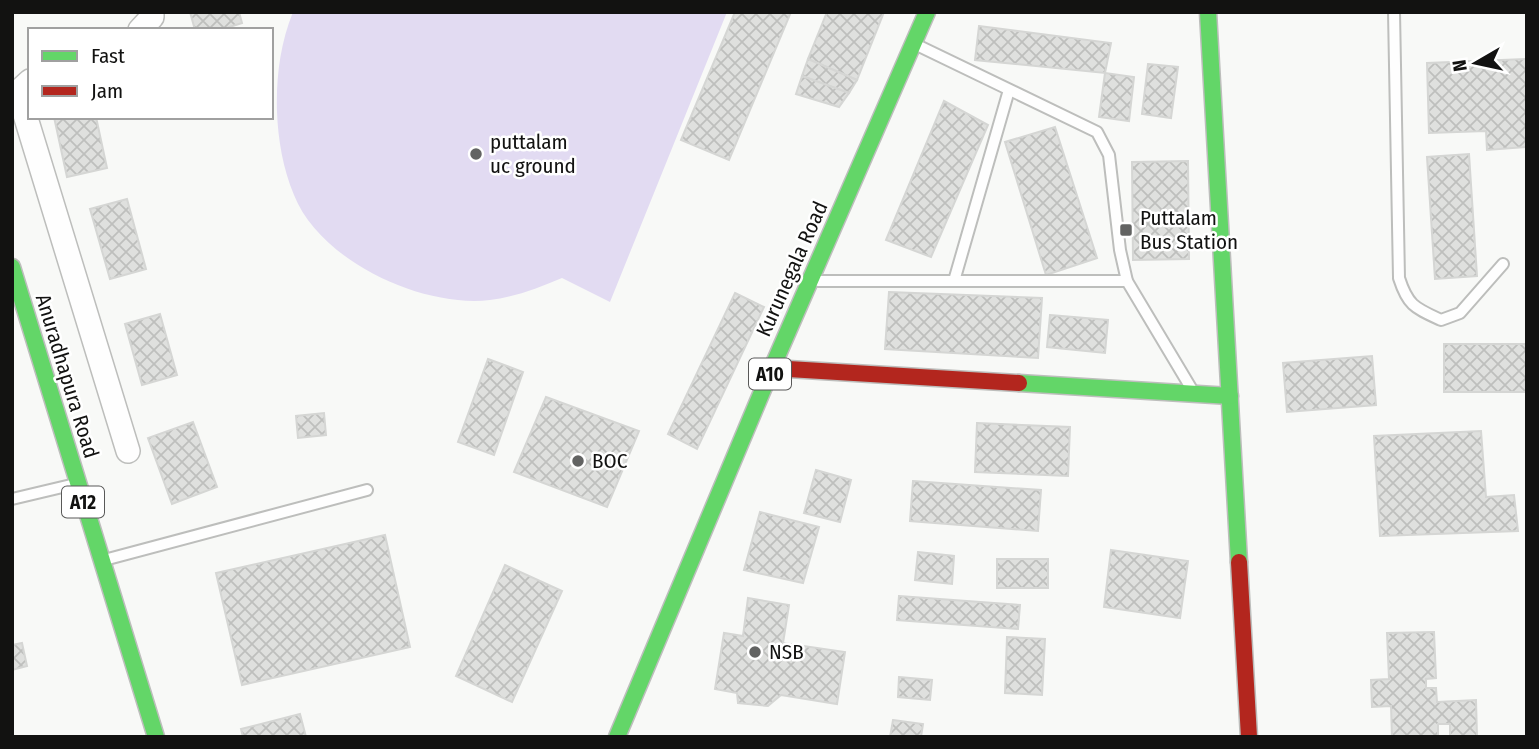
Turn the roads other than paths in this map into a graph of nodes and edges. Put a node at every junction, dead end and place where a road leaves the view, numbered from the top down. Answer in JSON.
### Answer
{"nodes":[{"id":1,"x":152,"y":12,"type":"edge"},
{"id":2,"x":927,"y":12,"type":"edge"},
{"id":3,"x":1208,"y":12,"type":"edge"},
{"id":4,"x":1394,"y":12,"type":"edge"},
{"id":5,"x":141,"y":28,"type":"edge"},
{"id":6,"x":914,"y":43,"type":"junction"},
{"id":7,"x":28,"y":83,"type":"edge"},
{"id":8,"x":1009,"y":90,"type":"junction"},
{"id":9,"x":1503,"y":264,"type":"dead end"},
{"id":10,"x":12,"y":267,"type":"edge"},
{"id":11,"x":810,"y":281,"type":"junction"},
{"id":12,"x":954,"y":281,"type":"junction"},
{"id":13,"x":1127,"y":281,"type":"junction"},
{"id":14,"x":772,"y":369,"type":"junction"},
{"id":15,"x":1194,"y":394,"type":"junction"},
{"id":16,"x":1230,"y":396,"type":"junction"},
{"id":17,"x":128,"y":450,"type":"dead end"},
{"id":18,"x":77,"y":484,"type":"junction"},
{"id":19,"x":366,"y":490,"type":"dead end"},
{"id":20,"x":12,"y":499,"type":"edge"},
{"id":21,"x":102,"y":560,"type":"junction"},
{"id":22,"x":156,"y":737,"type":"edge"},
{"id":23,"x":617,"y":737,"type":"edge"},
{"id":24,"x":1249,"y":737,"type":"edge"}],
"edges":[{"from":1,"to":5,"type":"street"},
{"from":2,"to":6,"type":"main road","name":"Kurunegala Road","number":"A10"},
{"from":3,"to":16,"type":"main road"},
{"from":4,"to":9,"type":"lane"},
{"from":6,"to":8,"type":"lane"},
{"from":6,"to":11,"type":"main road","name":"Kurunegala Road","number":"A10"},
{"from":7,"to":17,"type":"street"},
{"from":8,"to":12,"type":"lane"},
{"from":8,"to":13,"type":"lane"},
{"from":10,"to":18,"type":"main road","name":"Anuradhapura Road","number":"A12"},
{"from":11,"to":12,"type":"lane"},
{"from":11,"to":14,"type":"main road","name":"Kurunegala Road","number":"A10"},
{"from":12,"to":13,"type":"lane"},
{"from":13,"to":15,"type":"lane"},
{"from":14,"to":15,"type":"main road"},
{"from":14,"to":23,"type":"main road","name":"Kurunegala Road","number":"A10"},
{"from":15,"to":16,"type":"main road"},
{"from":16,"to":24,"type":"main road"},
{"from":18,"to":20,"type":"lane"},
{"from":18,"to":21,"type":"main road","name":"Anuradhapura Road","number":"A12"},
{"from":19,"to":21,"type":"lane"},
{"from":21,"to":22,"type":"main road","name":"Anuradhapura Road","number":"A12"}]}
